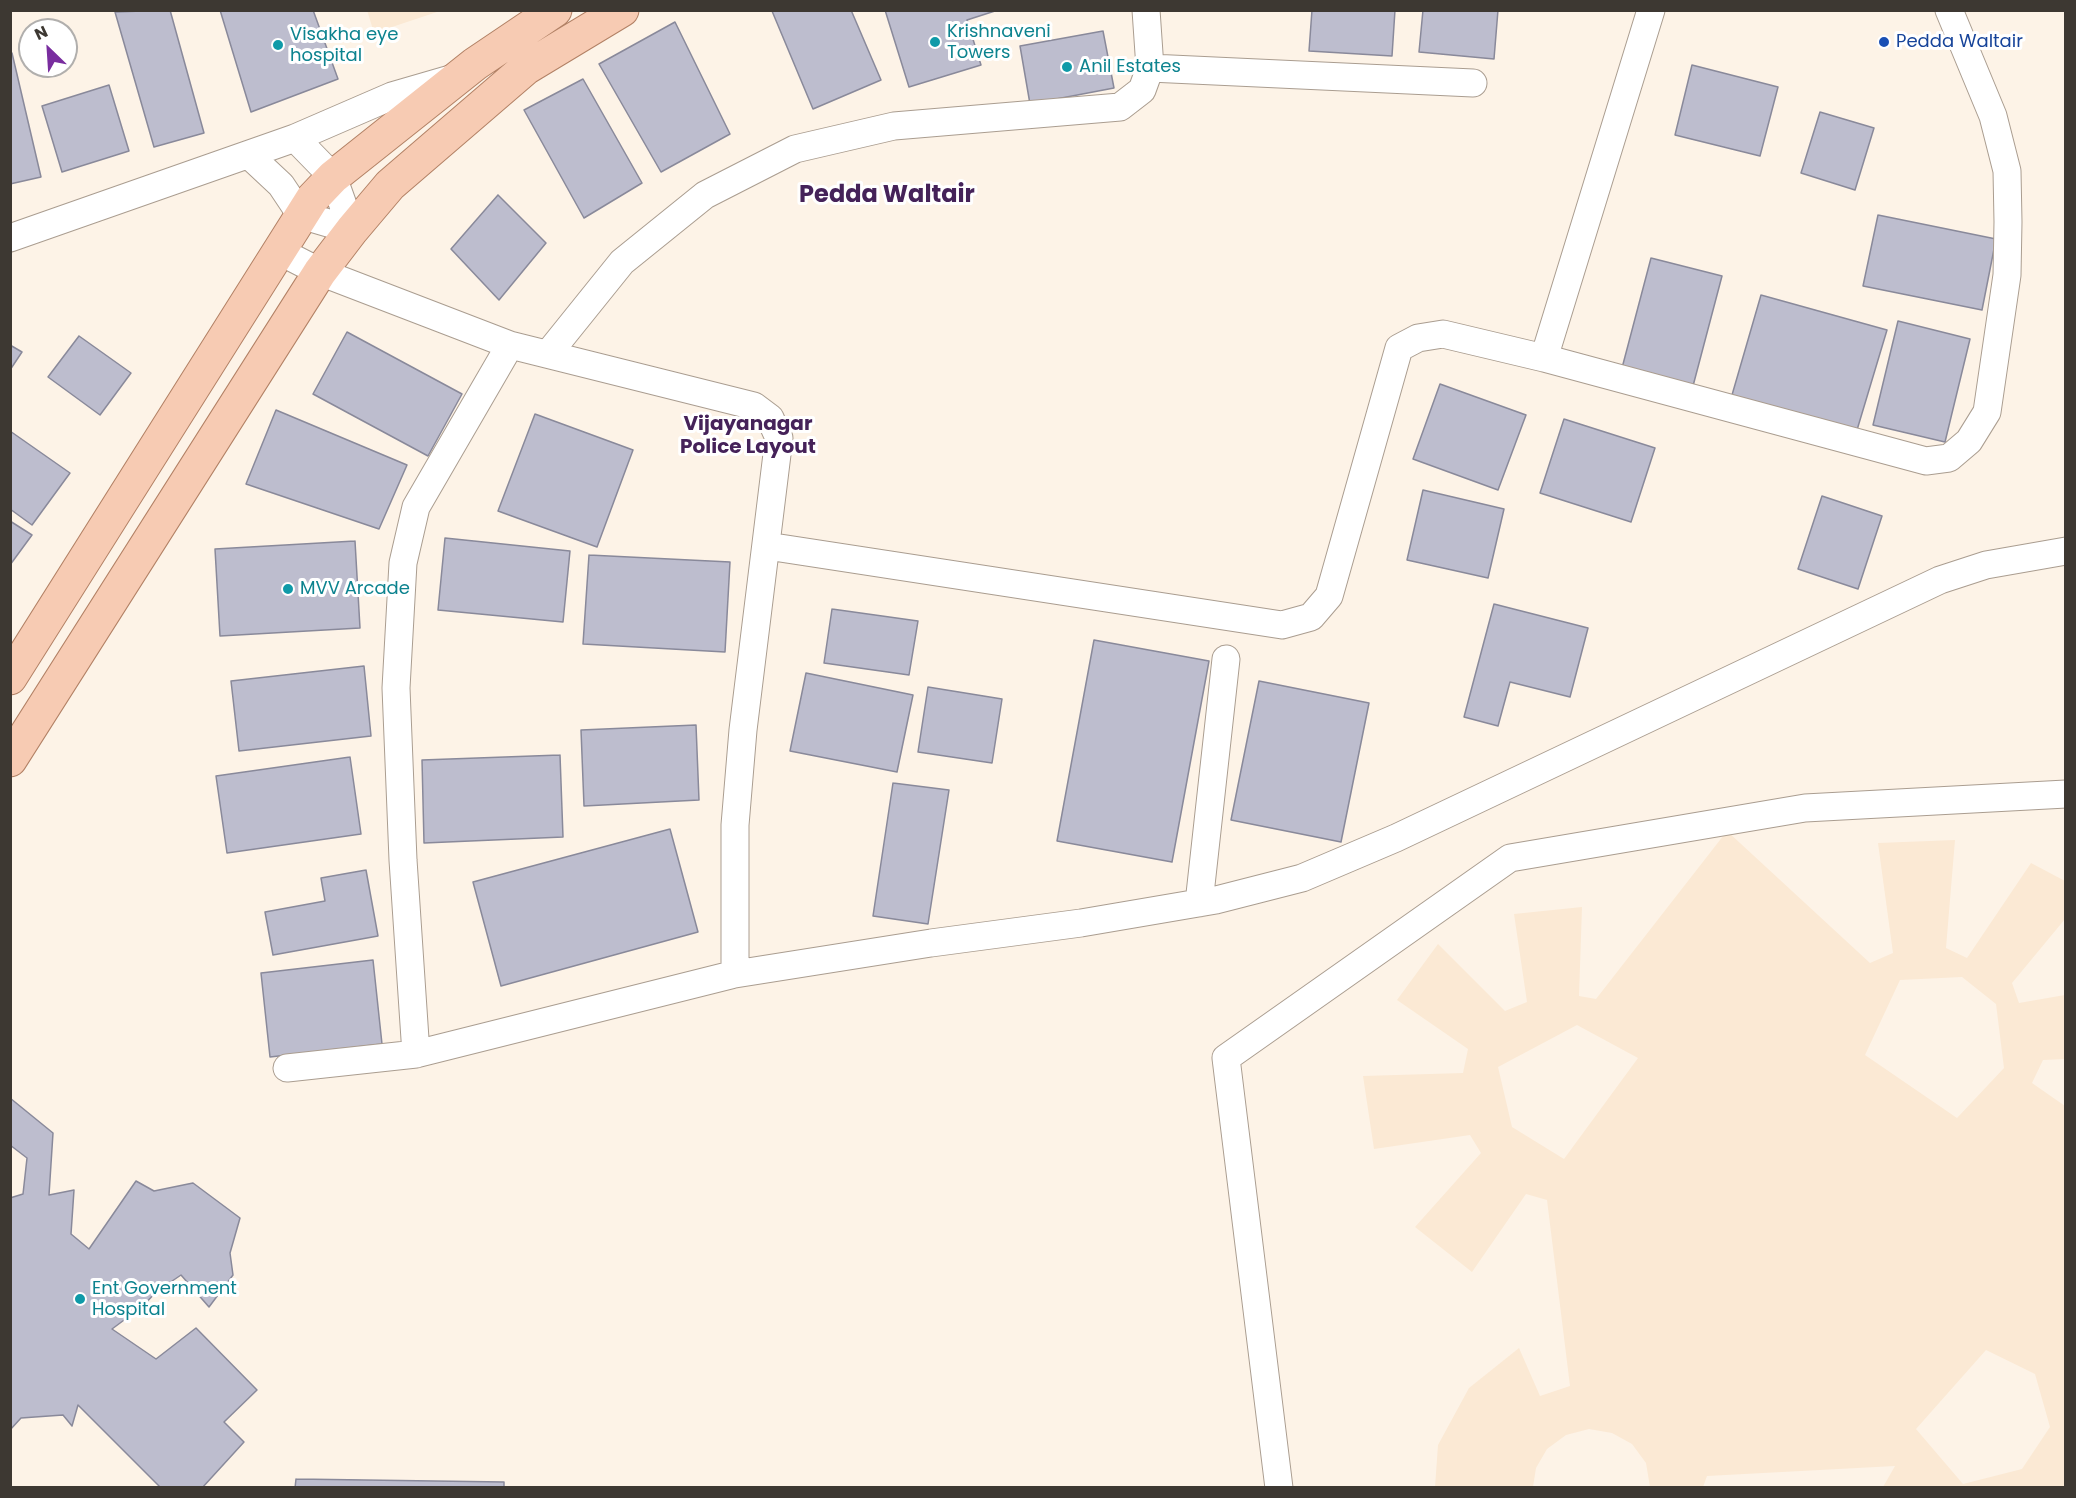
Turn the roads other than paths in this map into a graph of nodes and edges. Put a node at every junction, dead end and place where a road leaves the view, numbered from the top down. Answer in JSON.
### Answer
{"nodes":[{"id":1,"x":555,"y":10,"type":"edge"},
{"id":2,"x":622,"y":10,"type":"edge"},
{"id":3,"x":1146,"y":10,"type":"edge"},
{"id":4,"x":1651,"y":10,"type":"edge"},
{"id":5,"x":1949,"y":10,"type":"edge"},
{"id":6,"x":1150,"y":68,"type":"junction"},
{"id":7,"x":461,"y":76,"type":"junction"},
{"id":8,"x":1473,"y":83,"type":"dead end"},
{"id":9,"x":296,"y":138,"type":"junction"},
{"id":10,"x":249,"y":156,"type":"junction"},
{"id":11,"x":333,"y":177,"type":"junction"},
{"id":12,"x":301,"y":215,"type":"junction"},
{"id":13,"x":352,"y":230,"type":"junction"},
{"id":14,"x":10,"y":238,"type":"edge"},
{"id":15,"x":279,"y":250,"type":"junction"},
{"id":16,"x":320,"y":272,"type":"junction"},
{"id":17,"x":510,"y":345,"type":"junction"},
{"id":18,"x":548,"y":354,"type":"junction"},
{"id":19,"x":1544,"y":358,"type":"junction"},
{"id":20,"x":767,"y":546,"type":"junction"},
{"id":21,"x":2066,"y":551,"type":"edge"},
{"id":22,"x":1226,"y":659,"type":"dead end"},
{"id":23,"x":10,"y":678,"type":"edge"},
{"id":24,"x":10,"y":760,"type":"edge"},
{"id":25,"x":2066,"y":794,"type":"edge"},
{"id":26,"x":1199,"y":903,"type":"junction"},
{"id":27,"x":735,"y":974,"type":"junction"},
{"id":28,"x":416,"y":1054,"type":"junction"},
{"id":29,"x":287,"y":1068,"type":"dead end"},
{"id":30,"x":1280,"y":1488,"type":"edge"}],
"edges":[{"from":1,"to":7,"type":"main road"},
{"from":2,"to":13,"type":"main road"},
{"from":3,"to":6,"type":"street"},
{"from":4,"to":19,"type":"street"},
{"from":5,"to":19,"type":"street"},
{"from":6,"to":8,"type":"street"},
{"from":6,"to":18,"type":"street"},
{"from":7,"to":9,"type":"street"},
{"from":7,"to":11,"type":"main road"},
{"from":9,"to":10,"type":"street"},
{"from":9,"to":11,"type":"street"},
{"from":10,"to":12,"type":"street"},
{"from":10,"to":14,"type":"street"},
{"from":11,"to":12,"type":"main road"},
{"from":11,"to":13,"type":"street"},
{"from":12,"to":13,"type":"street"},
{"from":12,"to":15,"type":"main road"},
{"from":13,"to":16,"type":"main road"},
{"from":15,"to":16,"type":"street"},
{"from":15,"to":23,"type":"main road"},
{"from":16,"to":17,"type":"street"},
{"from":16,"to":24,"type":"main road"},
{"from":17,"to":18,"type":"street"},
{"from":17,"to":28,"type":"street"},
{"from":18,"to":20,"type":"street"},
{"from":19,"to":20,"type":"street"},
{"from":20,"to":27,"type":"street"},
{"from":21,"to":26,"type":"street"},
{"from":22,"to":26,"type":"street"},
{"from":25,"to":30,"type":"street"},
{"from":26,"to":27,"type":"street"},
{"from":27,"to":28,"type":"street"},
{"from":28,"to":29,"type":"street"}]}
